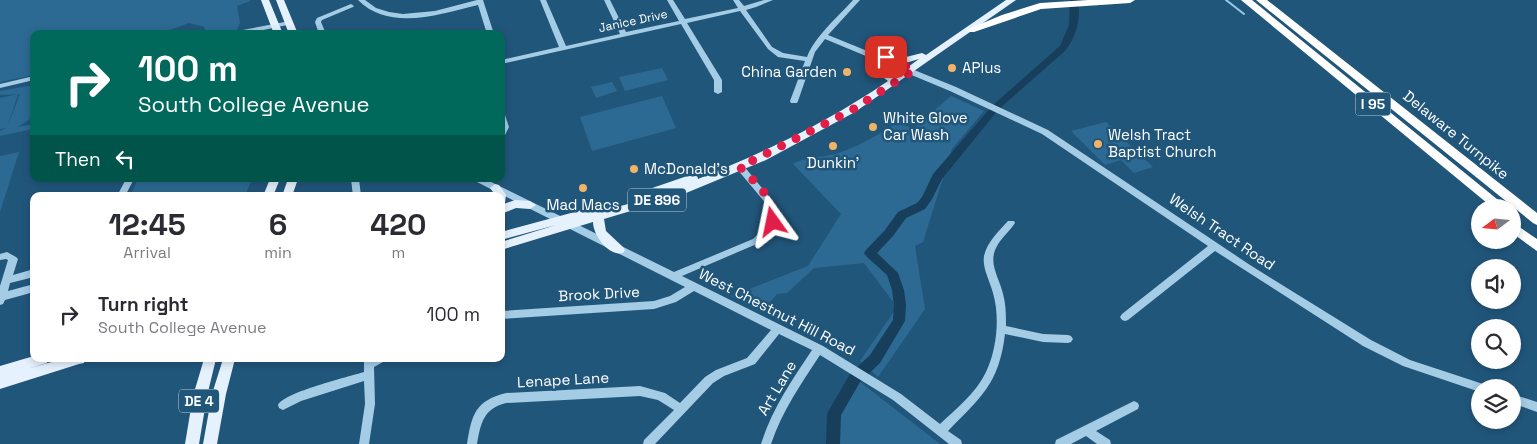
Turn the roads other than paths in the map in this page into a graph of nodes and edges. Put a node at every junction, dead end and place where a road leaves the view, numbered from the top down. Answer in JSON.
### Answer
{"nodes":[{"id":1,"x":265,"y":0,"type":"edge"},
{"id":2,"x":280,"y":0,"type":"edge"},
{"id":3,"x":361,"y":0,"type":"edge"},
{"id":4,"x":543,"y":0,"type":"edge"},
{"id":5,"x":606,"y":0,"type":"edge"},
{"id":6,"x":670,"y":0,"type":"edge"},
{"id":7,"x":736,"y":0,"type":"edge"},
{"id":8,"x":770,"y":0,"type":"edge"},
{"id":9,"x":857,"y":0,"type":"edge"},
{"id":10,"x":1001,"y":0,"type":"edge"},
{"id":11,"x":1012,"y":0,"type":"edge"},
{"id":12,"x":1130,"y":0,"type":"edge"},
{"id":13,"x":1238,"y":0,"type":"edge"},
{"id":14,"x":1246,"y":0,"type":"edge"},
{"id":15,"x":1261,"y":0,"type":"edge"},
{"id":16,"x":480,"y":1,"type":"edge"},
{"id":17,"x":351,"y":6,"type":"dead end"},
{"id":18,"x":742,"y":8,"type":"junction"},
{"id":19,"x":683,"y":22,"type":"junction"},
{"id":20,"x":290,"y":23,"type":"junction"},
{"id":21,"x":278,"y":30,"type":"edge"},
{"id":22,"x":293,"y":30,"type":"edge"},
{"id":23,"x":321,"y":30,"type":"edge"},
{"id":24,"x":490,"y":30,"type":"edge"},
{"id":25,"x":971,"y":30,"type":"junction"},
{"id":26,"x":826,"y":33,"type":"junction"},
{"id":27,"x":624,"y":35,"type":"junction"},
{"id":28,"x":562,"y":48,"type":"junction"},
{"id":29,"x":922,"y":56,"type":"junction"},
{"id":30,"x":883,"y":58,"type":"junction"},
{"id":31,"x":809,"y":59,"type":"junction"},
{"id":32,"x":505,"y":61,"type":"edge"},
{"id":33,"x":908,"y":69,"type":"junction"},
{"id":34,"x":889,"y":78,"type":"junction"},
{"id":35,"x":30,"y":79,"type":"edge"},
{"id":36,"x":0,"y":86,"type":"edge"},
{"id":37,"x":718,"y":92,"type":"dead end"},
{"id":38,"x":794,"y":102,"type":"dead end"},
{"id":39,"x":740,"y":167,"type":"junction"},
{"id":40,"x":484,"y":182,"type":"edge"},
{"id":41,"x":496,"y":188,"type":"junction"},
{"id":42,"x":499,"y":192,"type":"edge"},
{"id":43,"x":503,"y":192,"type":"edge"},
{"id":44,"x":505,"y":193,"type":"edge"},
{"id":45,"x":514,"y":198,"type":"junction"},
{"id":46,"x":1479,"y":199,"type":"edge"},
{"id":47,"x":1491,"y":199,"type":"edge"},
{"id":48,"x":505,"y":202,"type":"edge"},
{"id":49,"x":530,"y":205,"type":"junction"},
{"id":50,"x":505,"y":208,"type":"edge"},
{"id":51,"x":599,"y":218,"type":"junction"},
{"id":52,"x":1537,"y":220,"type":"edge"},
{"id":53,"x":559,"y":221,"type":"junction"},
{"id":54,"x":1521,"y":223,"type":"edge"},
{"id":55,"x":1011,"y":224,"type":"dead end"},
{"id":56,"x":571,"y":227,"type":"junction"},
{"id":57,"x":505,"y":230,"type":"edge"},
{"id":58,"x":517,"y":232,"type":"junction"},
{"id":59,"x":1521,"y":233,"type":"edge"},
{"id":60,"x":505,"y":235,"type":"edge"},
{"id":61,"x":1537,"y":236,"type":"edge"},
{"id":62,"x":505,"y":245,"type":"edge"},
{"id":63,"x":1215,"y":246,"type":"junction"},
{"id":64,"x":1537,"y":246,"type":"edge"},
{"id":65,"x":619,"y":250,"type":"junction"},
{"id":66,"x":0,"y":257,"type":"edge"},
{"id":67,"x":30,"y":274,"type":"edge"},
{"id":68,"x":674,"y":276,"type":"junction"},
{"id":69,"x":6,"y":280,"type":"junction"},
{"id":70,"x":694,"y":286,"type":"junction"},
{"id":71,"x":30,"y":289,"type":"edge"},
{"id":72,"x":1,"y":299,"type":"edge"},
{"id":73,"x":505,"y":315,"type":"edge"},
{"id":74,"x":1125,"y":317,"type":"dead end"},
{"id":75,"x":778,"y":328,"type":"junction"},
{"id":76,"x":1001,"y":329,"type":"junction"},
{"id":77,"x":1068,"y":339,"type":"dead end"},
{"id":78,"x":819,"y":349,"type":"junction"},
{"id":79,"x":32,"y":362,"type":"edge"},
{"id":80,"x":69,"y":362,"type":"edge"},
{"id":81,"x":204,"y":362,"type":"edge"},
{"id":82,"x":209,"y":362,"type":"edge"},
{"id":83,"x":228,"y":362,"type":"edge"},
{"id":84,"x":371,"y":364,"type":"edge"},
{"id":85,"x":0,"y":372,"type":"edge"},
{"id":86,"x":0,"y":382,"type":"edge"},
{"id":87,"x":1471,"y":384,"type":"edge"},
{"id":88,"x":200,"y":396,"type":"junction"},
{"id":89,"x":1521,"y":401,"type":"edge"},
{"id":90,"x":282,"y":405,"type":"dead end"},
{"id":91,"x":1134,"y":406,"type":"dead end"},
{"id":92,"x":1537,"y":407,"type":"edge"},
{"id":93,"x":681,"y":409,"type":"junction"},
{"id":94,"x":1087,"y":430,"type":"junction"},
{"id":95,"x":941,"y":431,"type":"junction"},
{"id":96,"x":192,"y":444,"type":"edge"},
{"id":97,"x":210,"y":444,"type":"edge"},
{"id":98,"x":364,"y":444,"type":"edge"},
{"id":99,"x":472,"y":444,"type":"edge"},
{"id":100,"x":648,"y":444,"type":"edge"},
{"id":101,"x":766,"y":444,"type":"edge"},
{"id":102,"x":957,"y":444,"type":"edge"},
{"id":103,"x":1060,"y":444,"type":"edge"},
{"id":104,"x":1106,"y":444,"type":"edge"}],
"edges":[{"from":1,"to":21,"type":"main road"},
{"from":2,"to":20,"type":"main road"},
{"from":3,"to":16,"type":"street"},
{"from":4,"to":28,"type":"street"},
{"from":5,"to":27,"type":"street"},
{"from":6,"to":19,"type":"street"},
{"from":7,"to":18,"type":"street"},
{"from":8,"to":18,"type":"street","name":"Janice Drive"},
{"from":9,"to":26,"type":"street"},
{"from":10,"to":29,"type":"main road","number":"DE 896"},
{"from":11,"to":25,"type":"main road","number":"DE 896"},
{"from":12,"to":25,"type":"highway"},
{"from":13,"to":46,"type":"highway","number":"I 95"},
{"from":14,"to":47,"type":"highway","name":"Delaware Turnpike","number":"I 95"},
{"from":15,"to":52,"type":"highway","name":"Delaware Turnpike","number":"I 95"},
{"from":16,"to":24,"type":"street"},
{"from":17,"to":23,"type":"street"},
{"from":18,"to":19,"type":"street","name":"Janice Drive"},
{"from":18,"to":31,"type":"street"},
{"from":19,"to":27,"type":"street","name":"Janice Drive"},
{"from":19,"to":37,"type":"street"},
{"from":20,"to":21,"type":"street"},
{"from":20,"to":22,"type":"main road"},
{"from":25,"to":33,"type":"main road","number":"DE 896"},
{"from":26,"to":30,"type":"street","name":"Welsh Tract Road"},
{"from":26,"to":31,"type":"street"},
{"from":27,"to":28,"type":"street","name":"Janice Drive"},
{"from":28,"to":32,"type":"street","name":"Janice Drive"},
{"from":29,"to":30,"type":"main road"},
{"from":29,"to":33,"type":"main road","number":"DE 896"},
{"from":30,"to":33,"type":"street","name":"Welsh Tract Road"},
{"from":30,"to":34,"type":"main road"},
{"from":31,"to":38,"type":"street"},
{"from":33,"to":34,"type":"main road","number":"DE 896"},
{"from":33,"to":39,"type":"main road","number":"DE 896"},
{"from":33,"to":63,"type":"street","name":"Welsh Tract Road"},
{"from":34,"to":53,"type":"main road","number":"DE 896"},
{"from":35,"to":36,"type":"street"},
{"from":39,"to":51,"type":"main road","number":"DE 896"},
{"from":39,"to":68,"type":"street"},
{"from":40,"to":41,"type":"street","name":"West Chestnut Hill Road"},
{"from":41,"to":42,"type":"main road"},
{"from":41,"to":43,"type":"street","name":"West Chestnut Hill Road"},
{"from":44,"to":45,"type":"street","name":"West Chestnut Hill Road"},
{"from":45,"to":48,"type":"main road"},
{"from":45,"to":49,"type":"street","name":"West Chestnut Hill Road"},
{"from":49,"to":50,"type":"main road"},
{"from":49,"to":53,"type":"street","name":"West Chestnut Hill Road"},
{"from":51,"to":56,"type":"main road","number":"DE 896"},
{"from":51,"to":65,"type":"main road"},
{"from":53,"to":56,"type":"street","name":"West Chestnut Hill Road"},
{"from":53,"to":58,"type":"main road","number":"DE 896"},
{"from":54,"to":61,"type":"highway"},
{"from":55,"to":76,"type":"street"},
{"from":56,"to":62,"type":"main road","number":"DE 896"},
{"from":56,"to":65,"type":"street","name":"West Chestnut Hill Road"},
{"from":57,"to":58,"type":"main road"},
{"from":58,"to":60,"type":"main road","number":"DE 896"},
{"from":59,"to":64,"type":"highway"},
{"from":63,"to":74,"type":"street"},
{"from":63,"to":87,"type":"street","name":"Welsh Tract Road"},
{"from":65,"to":68,"type":"street","name":"West Chestnut Hill Road"},
{"from":66,"to":69,"type":"street"},
{"from":67,"to":69,"type":"street"},
{"from":68,"to":70,"type":"street","name":"West Chestnut Hill Road"},
{"from":69,"to":72,"type":"street"},
{"from":70,"to":73,"type":"street","name":"Brook Drive"},
{"from":70,"to":75,"type":"street","name":"West Chestnut Hill Road"},
{"from":71,"to":72,"type":"street"},
{"from":75,"to":78,"type":"street","name":"West Chestnut Hill Road"},
{"from":75,"to":93,"type":"street"},
{"from":76,"to":77,"type":"street"},
{"from":76,"to":95,"type":"street"},
{"from":78,"to":95,"type":"street","name":"West Chestnut Hill Road"},
{"from":78,"to":101,"type":"street","name":"Art Lane"},
{"from":79,"to":85,"type":"main road"},
{"from":80,"to":86,"type":"main road"},
{"from":81,"to":88,"type":"main road"},
{"from":82,"to":88,"type":"main road","number":"DE 4"},
{"from":83,"to":97,"type":"main road","number":"DE 4"},
{"from":84,"to":90,"type":"street"},
{"from":84,"to":98,"type":"street"},
{"from":88,"to":96,"type":"main road","number":"DE 4"},
{"from":89,"to":92,"type":"street"},
{"from":91,"to":94,"type":"street"},
{"from":93,"to":99,"type":"street","name":"Lenape Lane"},
{"from":93,"to":100,"type":"street"},
{"from":94,"to":103,"type":"street"},
{"from":94,"to":104,"type":"street"},
{"from":95,"to":102,"type":"street","name":"West Chestnut Hill Road"}]}
